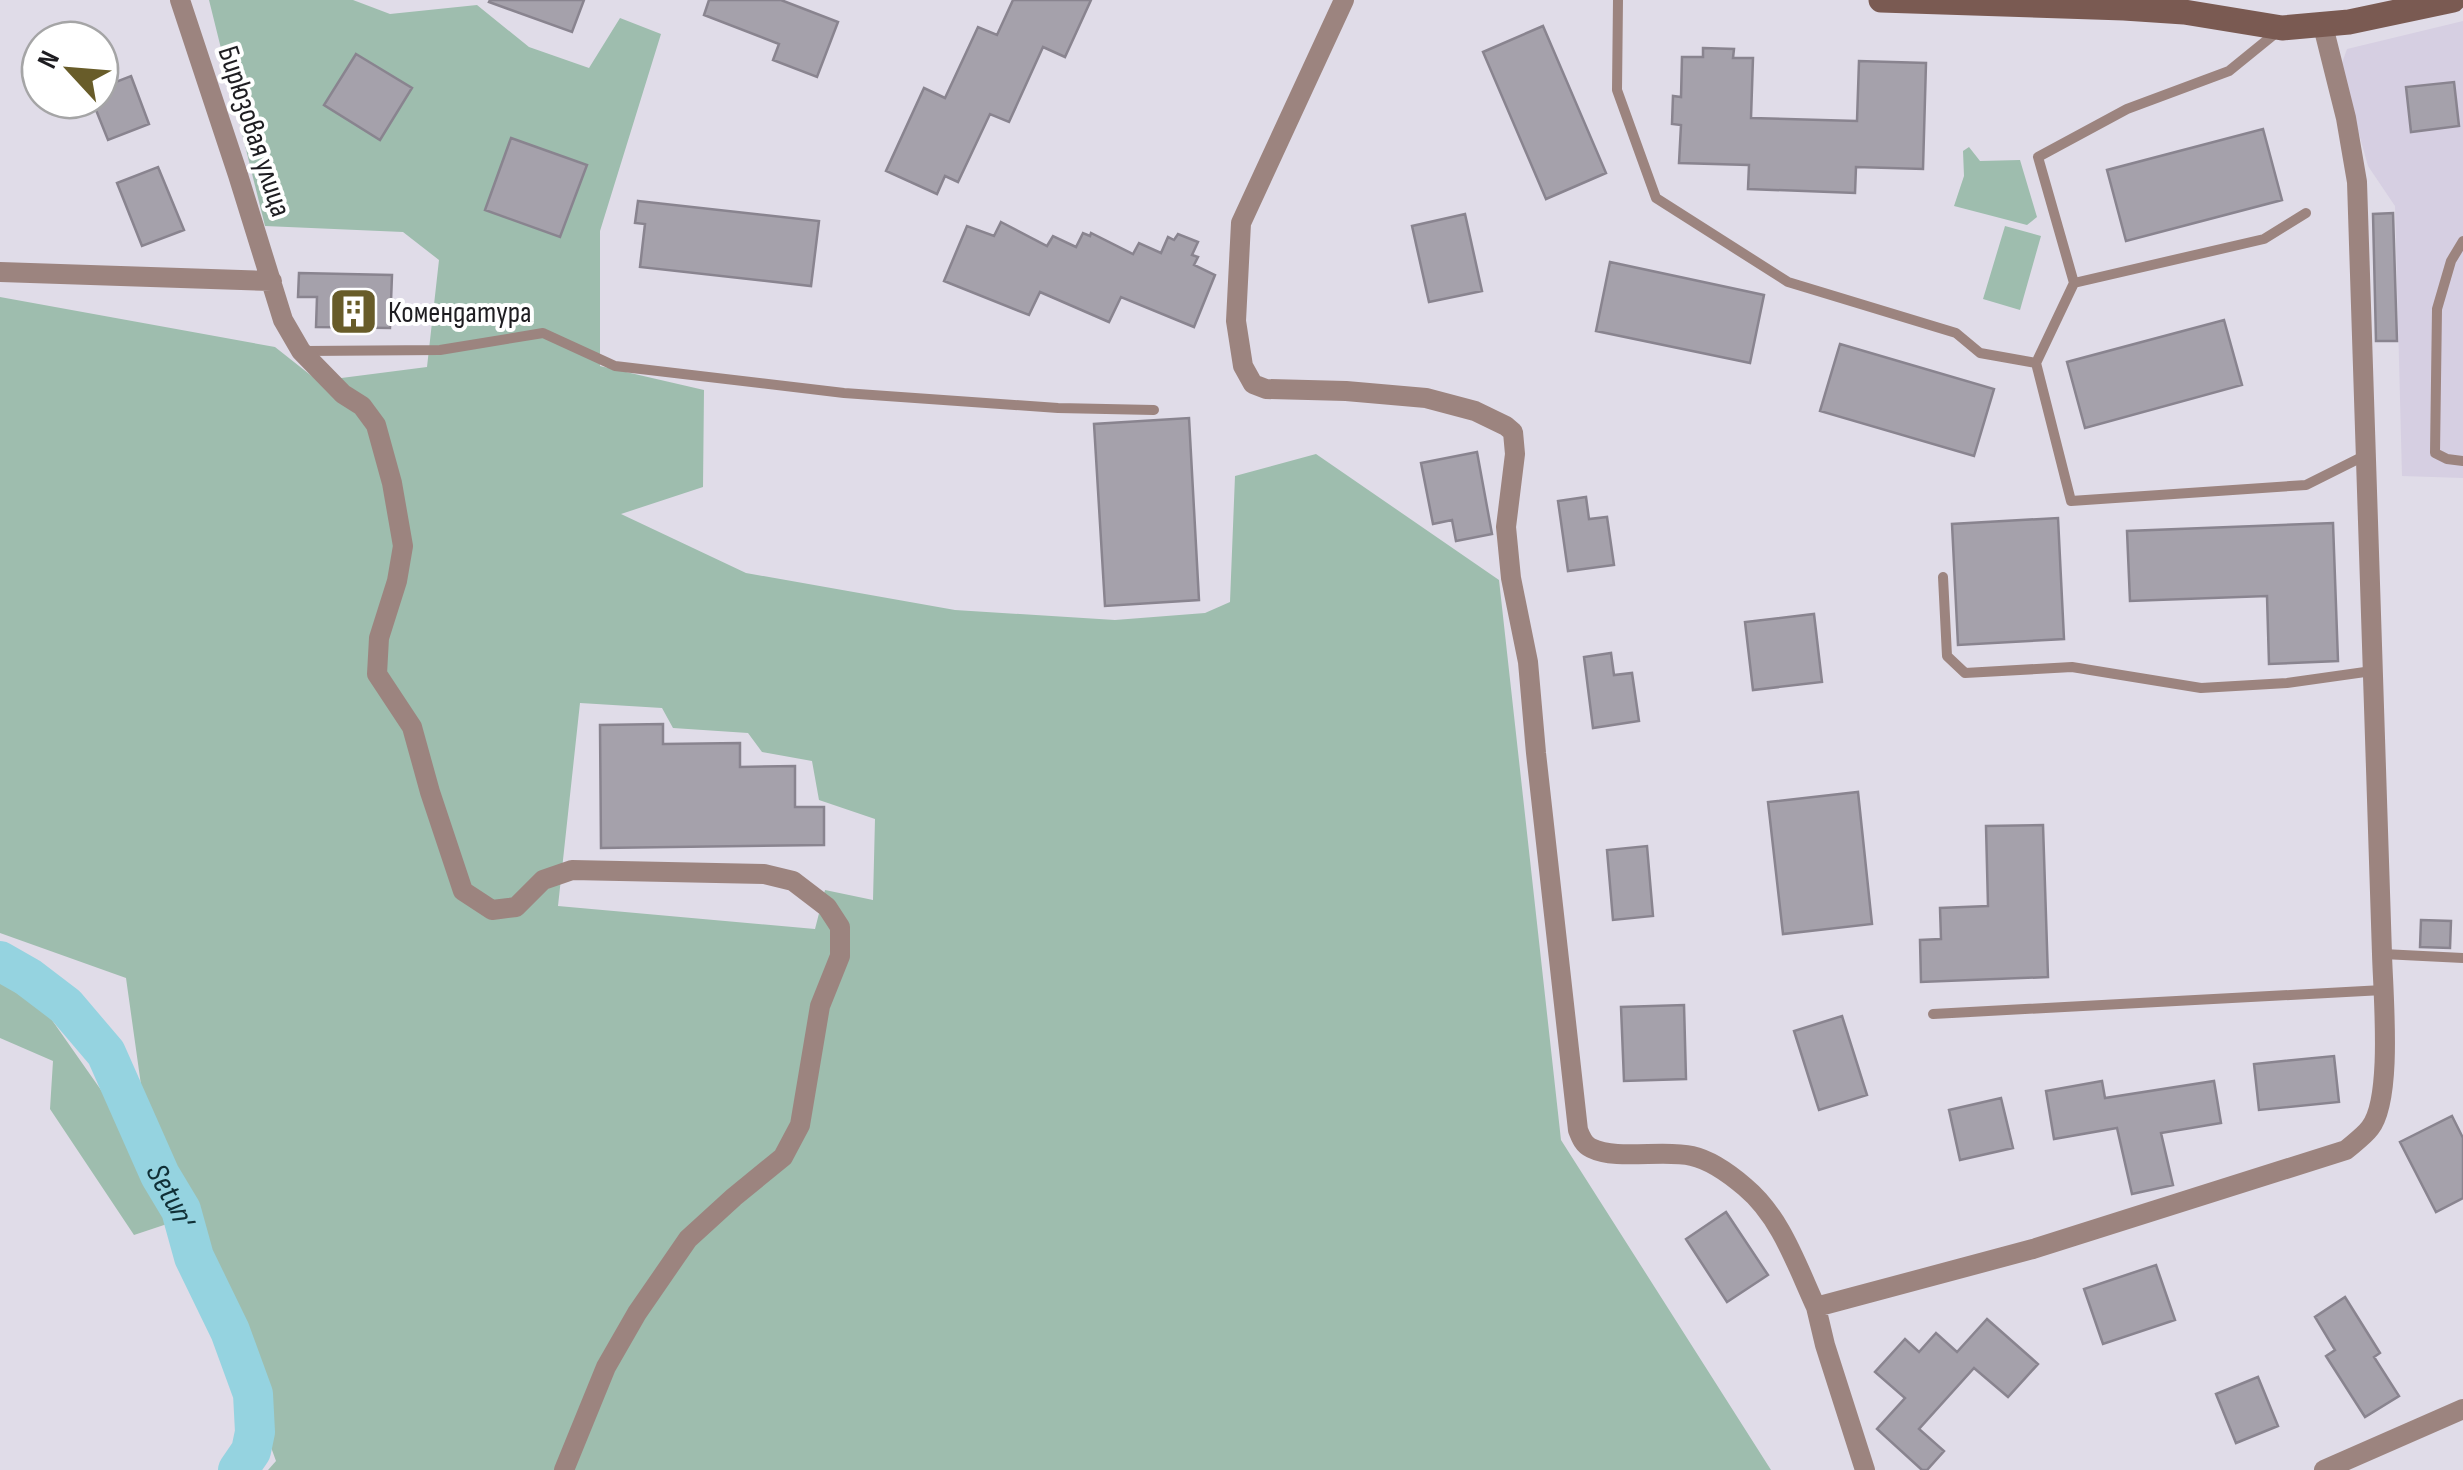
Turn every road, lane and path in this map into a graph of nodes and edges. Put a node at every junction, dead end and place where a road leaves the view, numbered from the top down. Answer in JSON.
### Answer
{"nodes":[{"id":1,"x":180,"y":0,"type":"edge"},
{"id":2,"x":1344,"y":0,"type":"edge"},
{"id":3,"x":1618,"y":0,"type":"edge"},
{"id":4,"x":1880,"y":0,"type":"edge"},
{"id":5,"x":2453,"y":0,"type":"edge"},
{"id":6,"x":2323,"y":26,"type":"junction"},
{"id":7,"x":2282,"y":28,"type":"junction"},
{"id":8,"x":2306,"y":213,"type":"dead end"},
{"id":9,"x":2463,"y":242,"type":"edge"},
{"id":10,"x":0,"y":272,"type":"edge"},
{"id":11,"x":272,"y":280,"type":"junction"},
{"id":12,"x":2074,"y":283,"type":"junction"},
{"id":13,"x":300,"y":351,"type":"junction"},
{"id":14,"x":2036,"y":363,"type":"junction"},
{"id":15,"x":1154,"y":410,"type":"dead end"},
{"id":16,"x":2366,"y":455,"type":"junction"},
{"id":17,"x":2463,"y":461,"type":"edge"},
{"id":18,"x":1942,"y":577,"type":"dead end"},
{"id":19,"x":2373,"y":671,"type":"junction"},
{"id":20,"x":2382,"y":954,"type":"junction"},
{"id":21,"x":2463,"y":958,"type":"edge"},
{"id":22,"x":2383,"y":990,"type":"junction"},
{"id":23,"x":1933,"y":1014,"type":"dead end"},
{"id":24,"x":1816,"y":1307,"type":"junction"},
{"id":25,"x":2463,"y":1409,"type":"edge"},
{"id":26,"x":564,"y":1470,"type":"edge"},
{"id":27,"x":1866,"y":1470,"type":"edge"},
{"id":28,"x":2324,"y":1470,"type":"edge"}],
"edges":[{"from":1,"to":11,"type":"street","name":"Бирюзовая улица"},
{"from":2,"to":24,"type":"street"},
{"from":3,"to":14,"type":"lane"},
{"from":4,"to":7,"type":"street"},
{"from":5,"to":6,"type":"street"},
{"from":6,"to":7,"type":"street"},
{"from":6,"to":16,"type":"street"},
{"from":7,"to":12,"type":"lane"},
{"from":8,"to":12,"type":"lane"},
{"from":9,"to":17,"type":"lane"},
{"from":10,"to":11,"type":"street"},
{"from":11,"to":13,"type":"street","name":"Бирюзовая улица"},
{"from":12,"to":14,"type":"lane"},
{"from":13,"to":15,"type":"lane"},
{"from":13,"to":26,"type":"street"},
{"from":14,"to":16,"type":"lane"},
{"from":16,"to":19,"type":"street"},
{"from":18,"to":19,"type":"lane"},
{"from":19,"to":20,"type":"street"},
{"from":20,"to":21,"type":"lane"},
{"from":20,"to":22,"type":"street"},
{"from":22,"to":23,"type":"lane"},
{"from":22,"to":24,"type":"street"},
{"from":24,"to":27,"type":"street"},
{"from":25,"to":28,"type":"street"}]}
